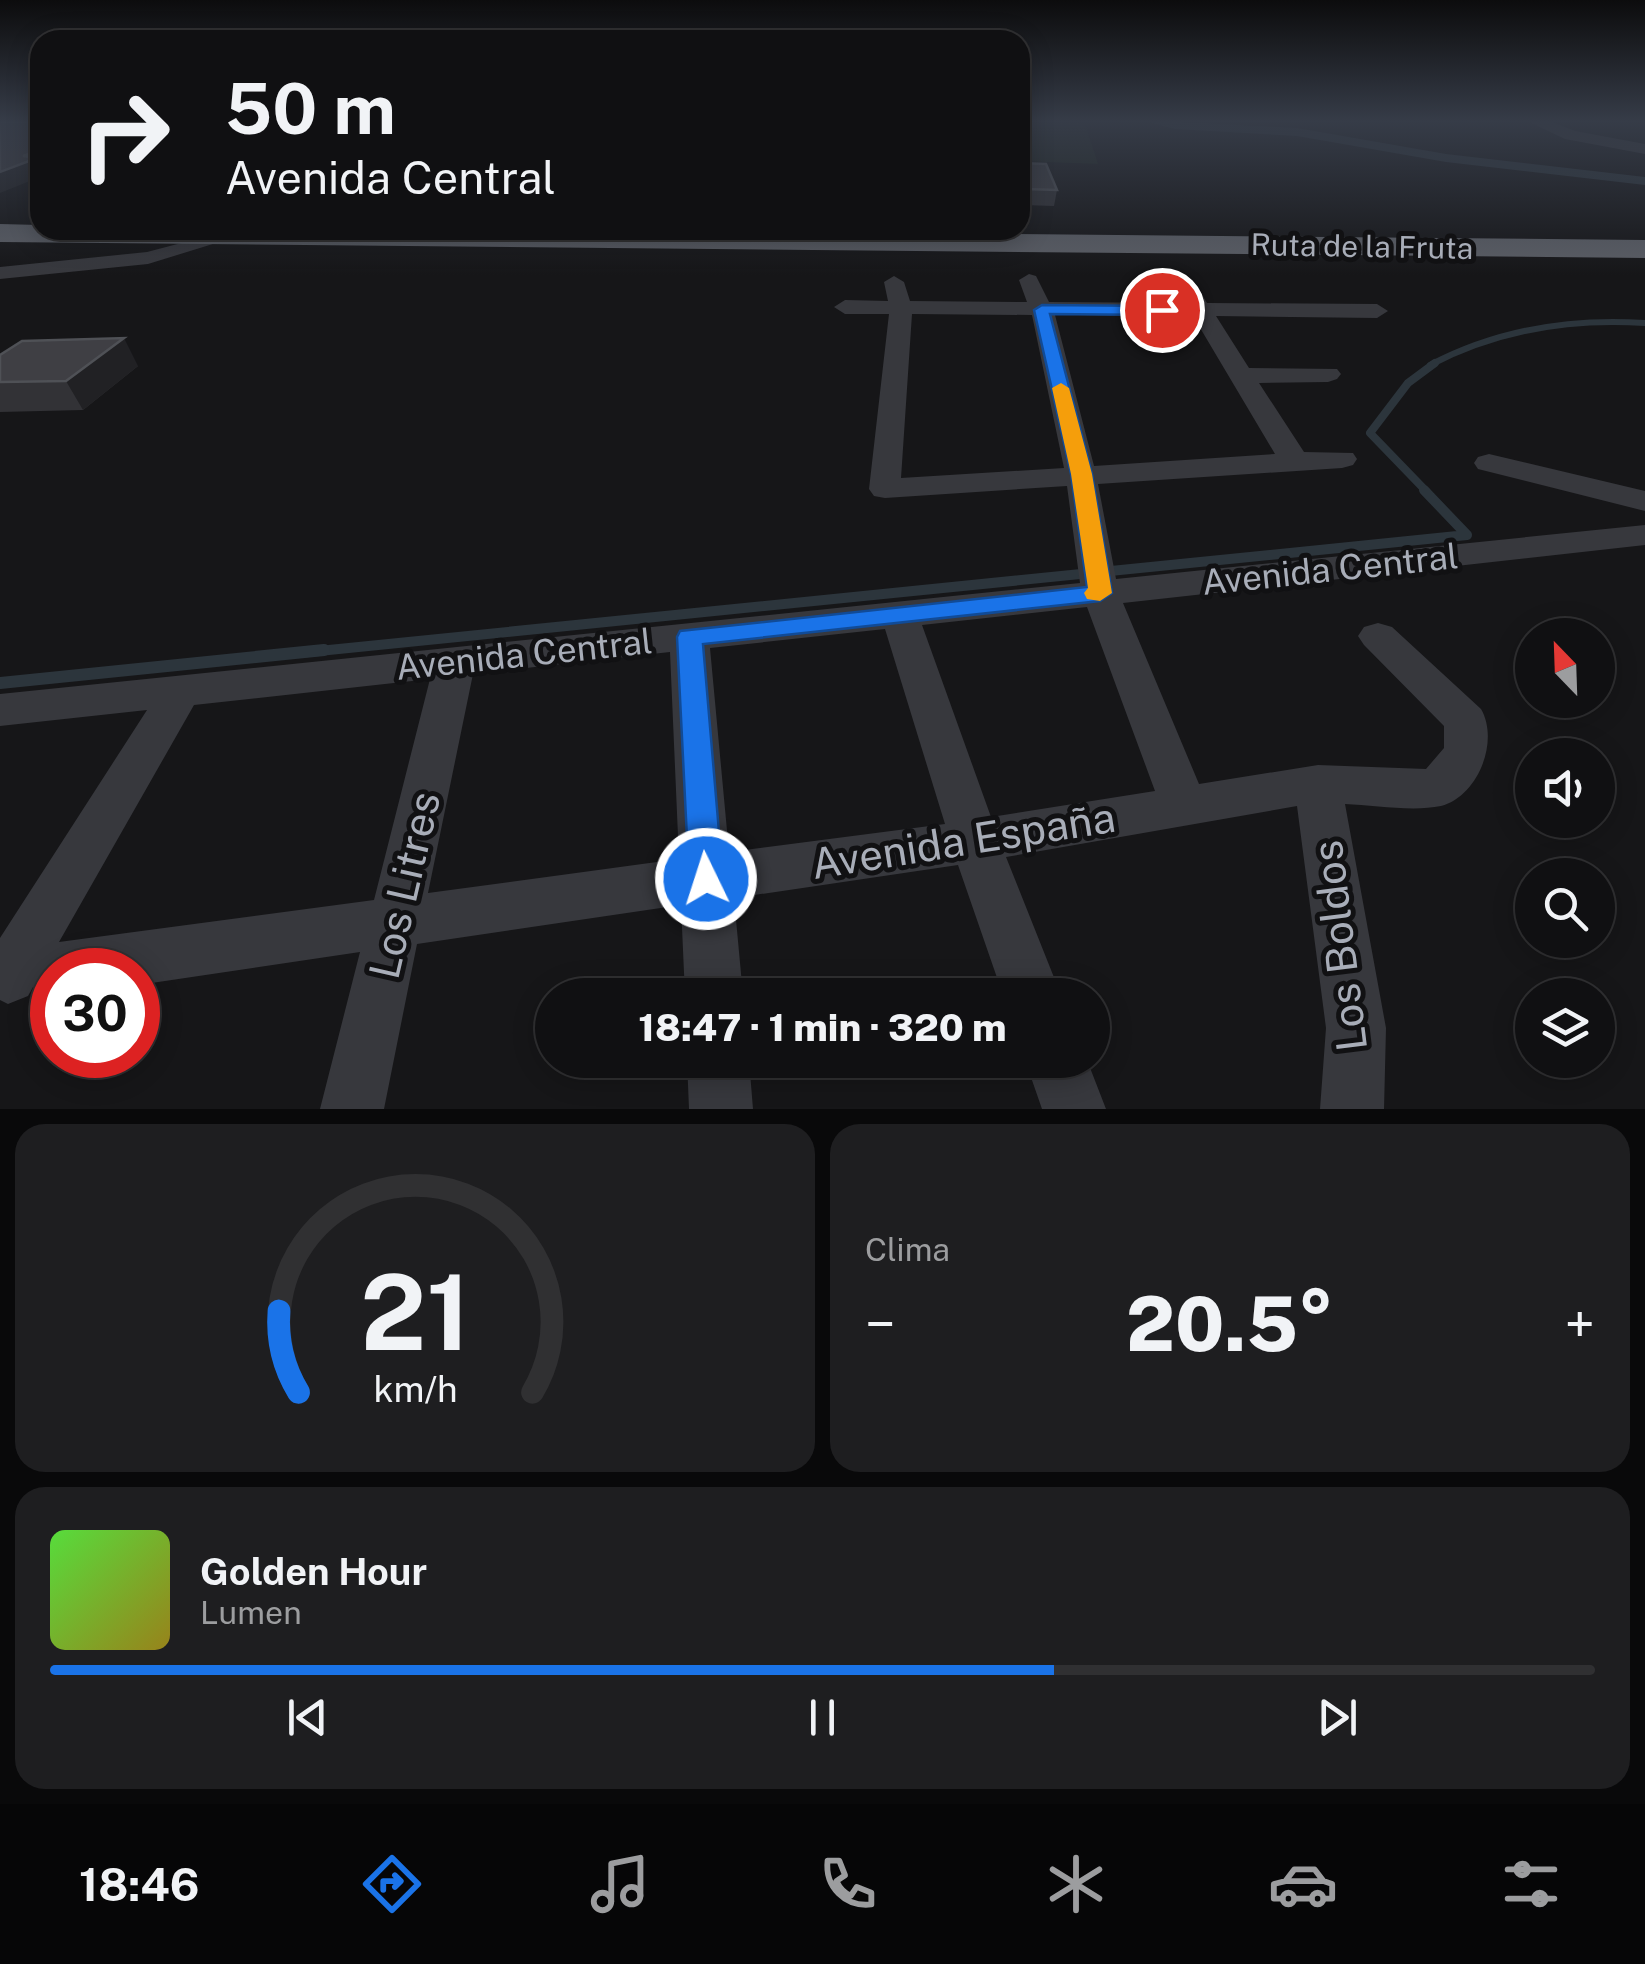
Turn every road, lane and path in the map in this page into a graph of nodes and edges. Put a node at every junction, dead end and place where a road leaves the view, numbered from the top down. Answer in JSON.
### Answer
{"nodes":[{"id":1,"x":0,"y":234,"type":"edge"},
{"id":2,"x":30,"y":234,"type":"edge"},
{"id":3,"x":218,"y":240,"type":"edge"},
{"id":4,"x":886,"y":240,"type":"edge"},
{"id":5,"x":1645,"y":249,"type":"edge"},
{"id":6,"x":0,"y":273,"type":"edge"},
{"id":7,"x":1029,"y":280,"type":"dead end"},
{"id":8,"x":1186,"y":287,"type":"dead end"},
{"id":9,"x":897,"y":296,"type":"junction"},
{"id":10,"x":845,"y":307,"type":"dead end"},
{"id":11,"x":1042,"y":310,"type":"junction"},
{"id":12,"x":1201,"y":311,"type":"junction"},
{"id":13,"x":1377,"y":311,"type":"dead end"},
{"id":14,"x":1328,"y":374,"type":"dead end"},
{"id":15,"x":1242,"y":376,"type":"junction"},
{"id":16,"x":1342,"y":459,"type":"dead end"},
{"id":17,"x":1294,"y":461,"type":"junction"},
{"id":18,"x":1489,"y":463,"type":"dead end"},
{"id":19,"x":1082,"y":474,"type":"junction"},
{"id":20,"x":1645,"y":502,"type":"edge"},
{"id":21,"x":1645,"y":535,"type":"edge"},
{"id":22,"x":1098,"y":579,"type":"junction"},
{"id":23,"x":900,"y":616,"type":"junction"},
{"id":24,"x":1378,"y":636,"type":"dead end"},
{"id":25,"x":690,"y":637,"type":"junction"},
{"id":26,"x":455,"y":662,"type":"junction"},
{"id":27,"x":181,"y":690,"type":"junction"},
{"id":28,"x":0,"y":710,"type":"edge"},
{"id":29,"x":1318,"y":784,"type":"junction"},
{"id":30,"x":1184,"y":804,"type":"junction"},
{"id":31,"x":974,"y":841,"type":"junction"},
{"id":32,"x":706,"y":879,"type":"junction"},
{"id":33,"x":395,"y":922,"type":"junction"},
{"id":34,"x":28,"y":974,"type":"edge"},
{"id":35,"x":713,"y":978,"type":"edge"},
{"id":36,"x":1026,"y":978,"type":"edge"},
{"id":37,"x":719,"y":1078,"type":"edge"},
{"id":38,"x":1063,"y":1078,"type":"edge"},
{"id":39,"x":352,"y":1109,"type":"edge"},
{"id":40,"x":721,"y":1109,"type":"edge"},
{"id":41,"x":1074,"y":1109,"type":"edge"},
{"id":42,"x":1352,"y":1109,"type":"edge"}],
"edges":[{"from":1,"to":2,"type":"highway","name":"Ruta de la Fruta"},
{"from":3,"to":6,"type":"street"},
{"from":4,"to":5,"type":"highway","name":"Ruta de la Fruta"},
{"from":7,"to":11,"type":"street"},
{"from":8,"to":12,"type":"street"},
{"from":9,"to":10,"type":"street"},
{"from":9,"to":11,"type":"street"},
{"from":9,"to":19,"type":"street"},
{"from":11,"to":12,"type":"street"},
{"from":11,"to":19,"type":"street"},
{"from":12,"to":13,"type":"street"},
{"from":12,"to":15,"type":"street"},
{"from":14,"to":15,"type":"street"},
{"from":15,"to":17,"type":"street"},
{"from":16,"to":17,"type":"street"},
{"from":17,"to":19,"type":"street"},
{"from":18,"to":20,"type":"street"},
{"from":19,"to":22,"type":"street"},
{"from":21,"to":22,"type":"street","name":"Avenida Central"},
{"from":22,"to":23,"type":"street","name":"Avenida Central"},
{"from":22,"to":30,"type":"street"},
{"from":23,"to":25,"type":"street","name":"Avenida Central"},
{"from":23,"to":31,"type":"street"},
{"from":24,"to":29,"type":"street","name":"Avenida España"},
{"from":25,"to":26,"type":"street","name":"Avenida Central"},
{"from":25,"to":32,"type":"street"},
{"from":26,"to":27,"type":"street","name":"Avenida Central"},
{"from":26,"to":33,"type":"street","name":"Los Litres"},
{"from":27,"to":28,"type":"street","name":"Avenida Central"},
{"from":27,"to":34,"type":"street"},
{"from":29,"to":30,"type":"street","name":"Avenida España"},
{"from":29,"to":42,"type":"street","name":"Los Boldos"},
{"from":30,"to":31,"type":"street","name":"Avenida España"},
{"from":31,"to":32,"type":"street","name":"Avenida España"},
{"from":31,"to":36,"type":"street"},
{"from":32,"to":33,"type":"street","name":"Avenida España"},
{"from":32,"to":35,"type":"street"},
{"from":33,"to":34,"type":"street","name":"Avenida España"},
{"from":33,"to":39,"type":"street","name":"Los Litres"},
{"from":37,"to":40,"type":"street"},
{"from":38,"to":41,"type":"street"}]}
